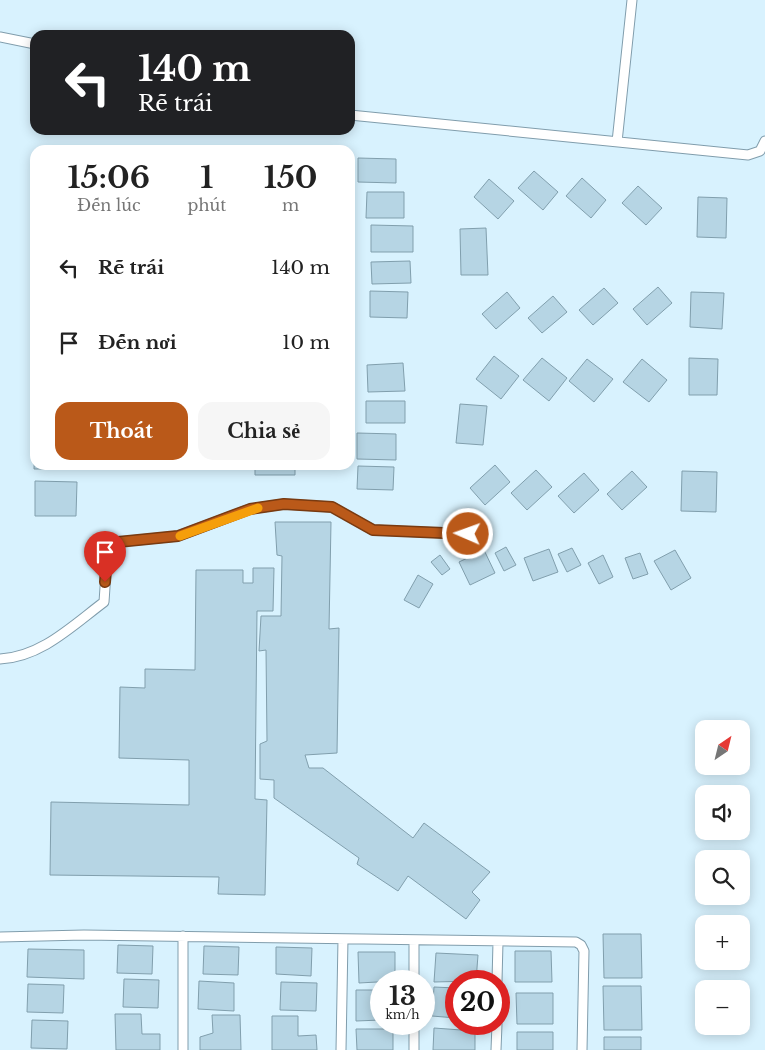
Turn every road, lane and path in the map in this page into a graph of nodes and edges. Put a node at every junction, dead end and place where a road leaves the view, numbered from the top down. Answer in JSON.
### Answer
{"nodes":[{"id":1,"x":632,"y":0,"type":"edge"},
{"id":2,"x":0,"y":37,"type":"edge"},
{"id":3,"x":30,"y":43,"type":"edge"},
{"id":4,"x":355,"y":116,"type":"edge"},
{"id":5,"x":765,"y":140,"type":"edge"},
{"id":6,"x":617,"y":142,"type":"junction"},
{"id":7,"x":468,"y":534,"type":"dead end"},
{"id":8,"x":0,"y":659,"type":"edge"},
{"id":9,"x":183,"y":936,"type":"junction"},
{"id":10,"x":0,"y":937,"type":"edge"},
{"id":11,"x":343,"y":939,"type":"junction"},
{"id":12,"x":414,"y":941,"type":"junction"},
{"id":13,"x":498,"y":942,"type":"junction"},
{"id":14,"x":414,"y":970,"type":"edge"},
{"id":15,"x":497,"y":970,"type":"edge"},
{"id":16,"x":414,"y":1035,"type":"edge"},
{"id":17,"x":497,"y":1035,"type":"edge"},
{"id":18,"x":183,"y":1050,"type":"edge"},
{"id":19,"x":341,"y":1050,"type":"edge"},
{"id":20,"x":414,"y":1050,"type":"edge"},
{"id":21,"x":496,"y":1050,"type":"edge"},
{"id":22,"x":582,"y":1050,"type":"edge"}],
"edges":[{"from":1,"to":6,"type":"lane"},
{"from":2,"to":3,"type":"lane"},
{"from":4,"to":6,"type":"lane"},
{"from":5,"to":6,"type":"lane"},
{"from":7,"to":8,"type":"lane"},
{"from":9,"to":10,"type":"lane"},
{"from":9,"to":11,"type":"lane"},
{"from":9,"to":18,"type":"lane"},
{"from":11,"to":12,"type":"lane"},
{"from":11,"to":19,"type":"lane"},
{"from":12,"to":13,"type":"lane"},
{"from":12,"to":14,"type":"lane"},
{"from":13,"to":15,"type":"lane"},
{"from":13,"to":22,"type":"lane"},
{"from":16,"to":20,"type":"lane"},
{"from":17,"to":21,"type":"lane"}]}
